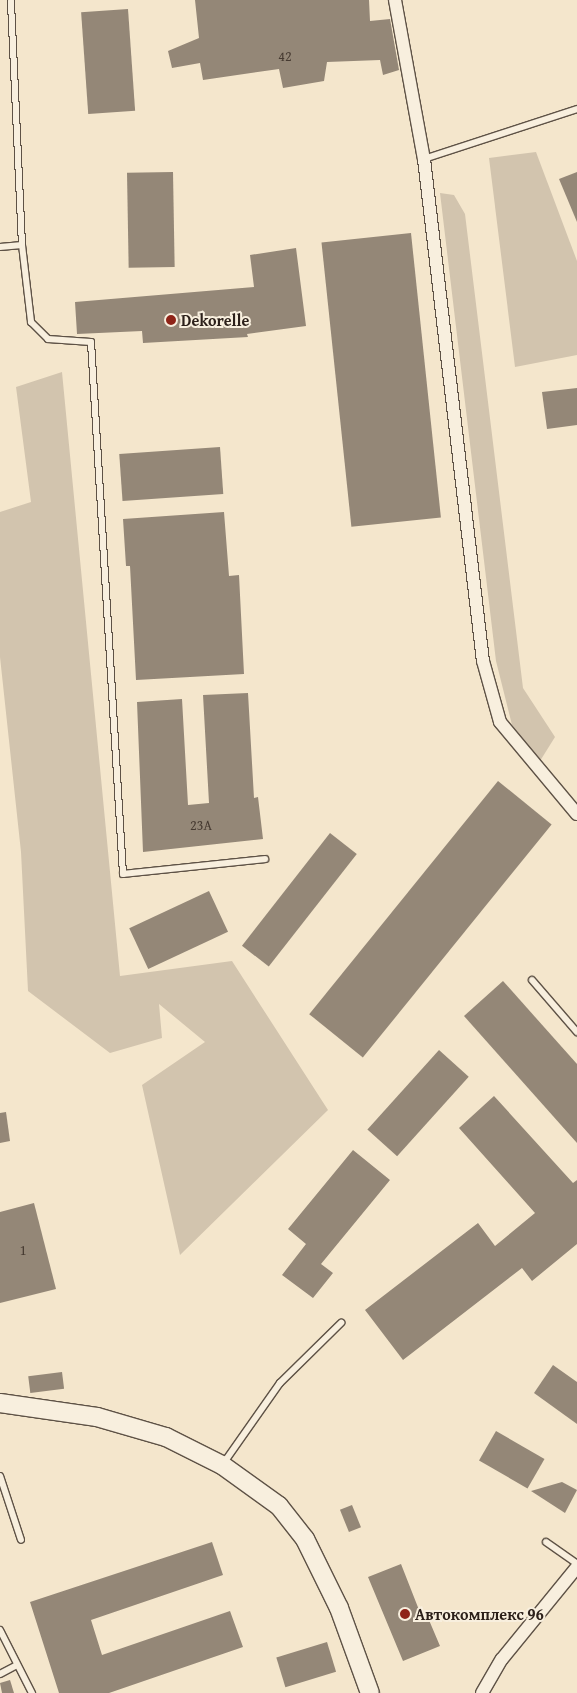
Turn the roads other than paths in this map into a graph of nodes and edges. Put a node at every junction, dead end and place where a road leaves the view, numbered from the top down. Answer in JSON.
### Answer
{"nodes":[{"id":1,"x":11,"y":0,"type":"edge"},
{"id":2,"x":395,"y":0,"type":"edge"},
{"id":3,"x":577,"y":109,"type":"edge"},
{"id":4,"x":424,"y":159,"type":"junction"},
{"id":5,"x":22,"y":245,"type":"junction"},
{"id":6,"x":0,"y":247,"type":"edge"},
{"id":7,"x":577,"y":814,"type":"edge"},
{"id":8,"x":265,"y":860,"type":"dead end"},
{"id":9,"x":532,"y":980,"type":"dead end"},
{"id":10,"x":577,"y":1032,"type":"edge"},
{"id":11,"x":341,"y":1323,"type":"dead end"},
{"id":12,"x":0,"y":1403,"type":"edge"},
{"id":13,"x":222,"y":1465,"type":"junction"},
{"id":14,"x":0,"y":1476,"type":"edge"},
{"id":15,"x":21,"y":1540,"type":"dead end"},
{"id":16,"x":546,"y":1542,"type":"dead end"},
{"id":17,"x":577,"y":1565,"type":"edge"},
{"id":18,"x":0,"y":1630,"type":"edge"},
{"id":19,"x":17,"y":1665,"type":"junction"},
{"id":20,"x":0,"y":1674,"type":"edge"},
{"id":21,"x":32,"y":1693,"type":"edge"},
{"id":22,"x":370,"y":1693,"type":"edge"},
{"id":23,"x":482,"y":1693,"type":"edge"}],
"edges":[{"from":1,"to":5,"type":"lane"},
{"from":2,"to":4,"type":"street"},
{"from":3,"to":4,"type":"lane"},
{"from":4,"to":7,"type":"street"},
{"from":5,"to":6,"type":"lane"},
{"from":5,"to":8,"type":"lane"},
{"from":9,"to":10,"type":"lane"},
{"from":11,"to":13,"type":"lane"},
{"from":12,"to":13,"type":"street"},
{"from":13,"to":22,"type":"street"},
{"from":14,"to":15,"type":"lane"},
{"from":16,"to":17,"type":"lane"},
{"from":17,"to":23,"type":"street"},
{"from":18,"to":19,"type":"lane"},
{"from":19,"to":20,"type":"lane"},
{"from":19,"to":21,"type":"lane"}]}
